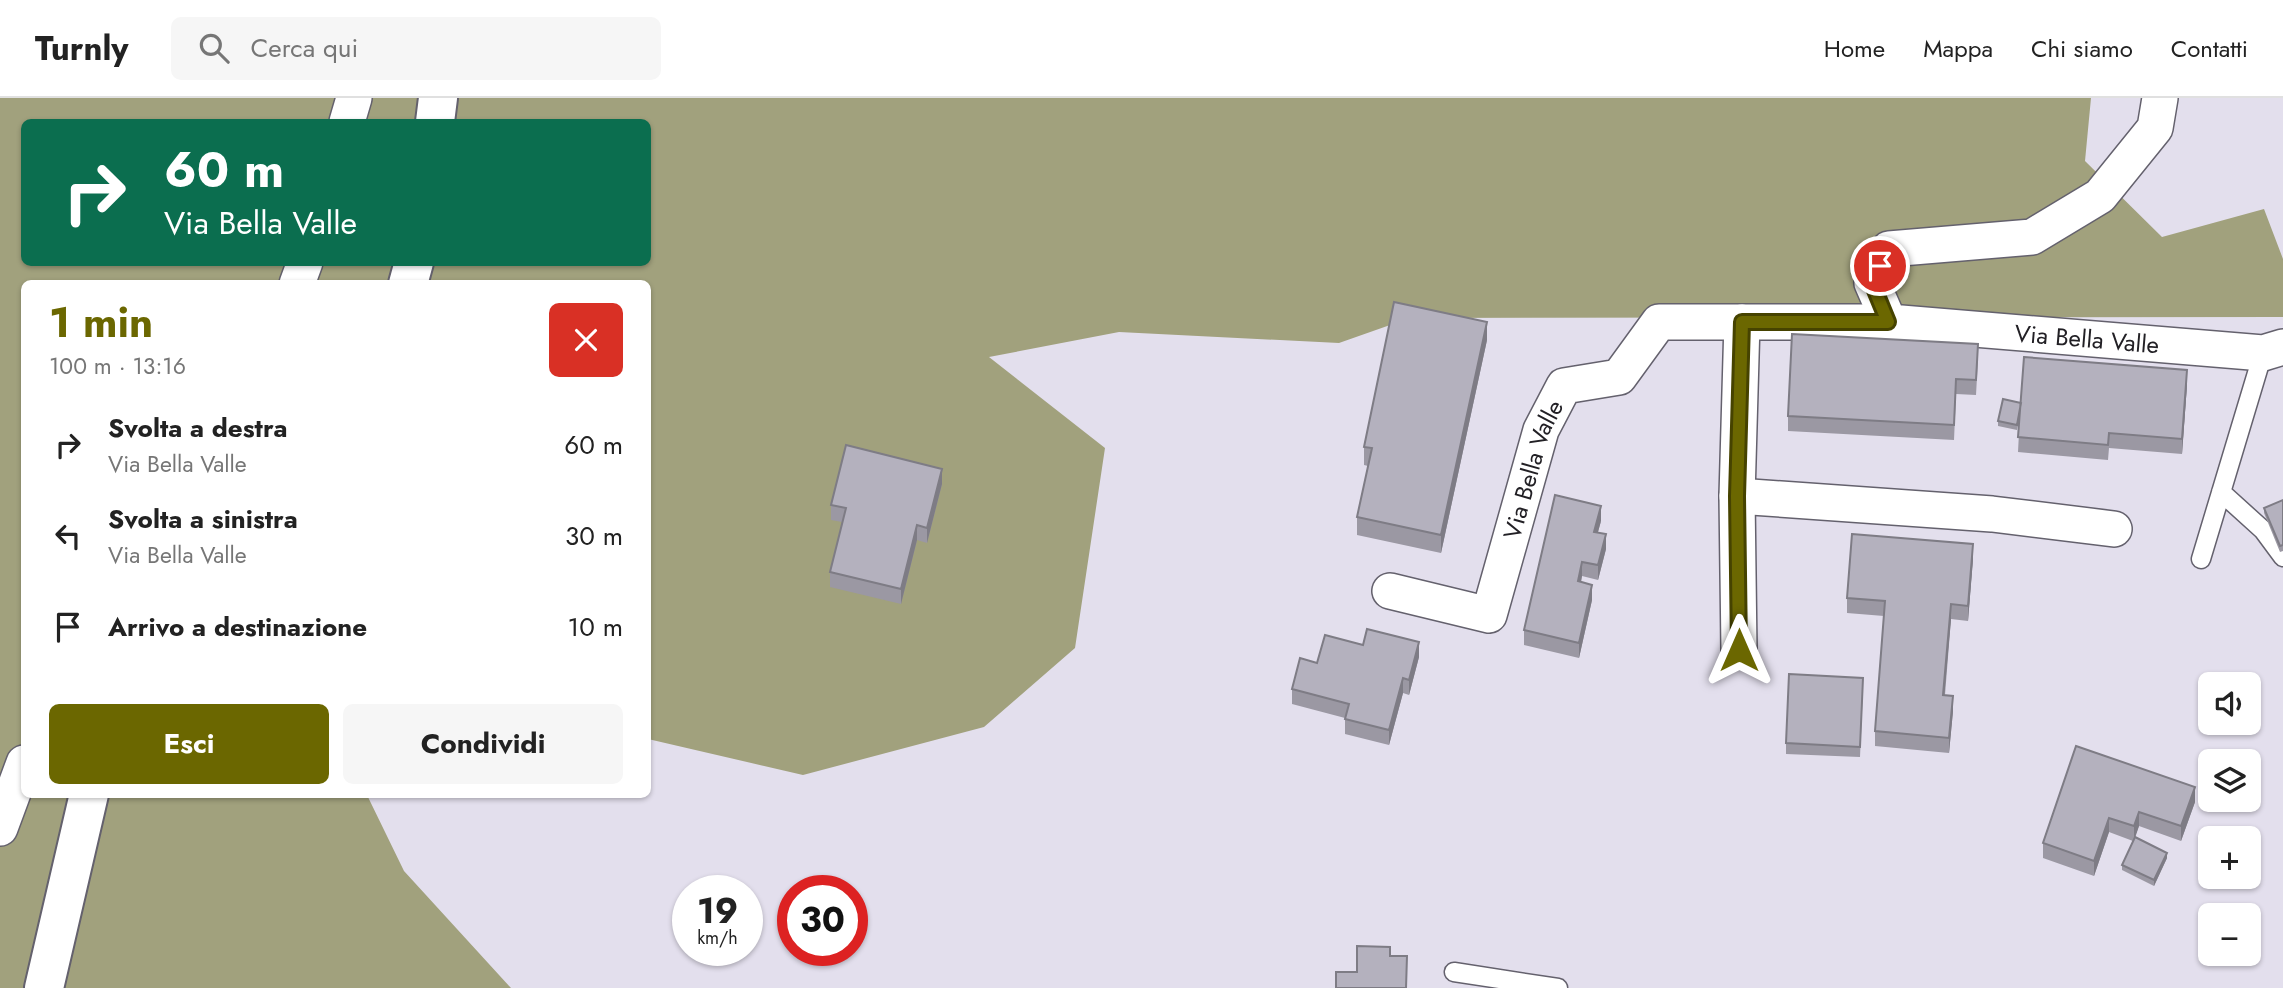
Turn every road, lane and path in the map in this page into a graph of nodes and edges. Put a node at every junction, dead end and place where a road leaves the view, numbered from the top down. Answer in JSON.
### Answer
{"nodes":[{"id":1,"x":354,"y":98,"type":"edge"},
{"id":2,"x":438,"y":98,"type":"edge"},
{"id":3,"x":2160,"y":98,"type":"edge"},
{"id":4,"x":348,"y":119,"type":"edge"},
{"id":5,"x":435,"y":119,"type":"edge"},
{"id":6,"x":1742,"y":322,"type":"junction"},
{"id":7,"x":1888,"y":322,"type":"junction"},
{"id":8,"x":2273,"y":350,"type":"edge"},
{"id":9,"x":2221,"y":492,"type":"junction"},
{"id":10,"x":1737,"y":496,"type":"junction"},
{"id":11,"x":2115,"y":529,"type":"dead end"},
{"id":12,"x":2283,"y":557,"type":"edge"},
{"id":13,"x":2201,"y":559,"type":"dead end"},
{"id":14,"x":1390,"y":591,"type":"dead end"},
{"id":15,"x":1739,"y":650,"type":"dead end"},
{"id":16,"x":21,"y":770,"type":"edge"},
{"id":17,"x":88,"y":798,"type":"edge"},
{"id":18,"x":0,"y":828,"type":"edge"},
{"id":19,"x":1454,"y":972,"type":"dead end"},
{"id":20,"x":44,"y":988,"type":"edge"},
{"id":21,"x":1558,"y":988,"type":"edge"}],
"edges":[{"from":1,"to":4,"type":"street"},
{"from":2,"to":5,"type":"street"},
{"from":3,"to":7,"type":"street"},
{"from":6,"to":7,"type":"street","name":"Via Bella Valle"},
{"from":6,"to":10,"type":"street"},
{"from":6,"to":14,"type":"street","name":"Via Bella Valle"},
{"from":7,"to":8,"type":"street","name":"Via Bella Valle"},
{"from":8,"to":9,"type":"lane"},
{"from":9,"to":12,"type":"lane"},
{"from":9,"to":13,"type":"lane"},
{"from":10,"to":11,"type":"street"},
{"from":10,"to":15,"type":"street"},
{"from":16,"to":18,"type":"street"},
{"from":17,"to":20,"type":"street"},
{"from":19,"to":21,"type":"lane"}]}
